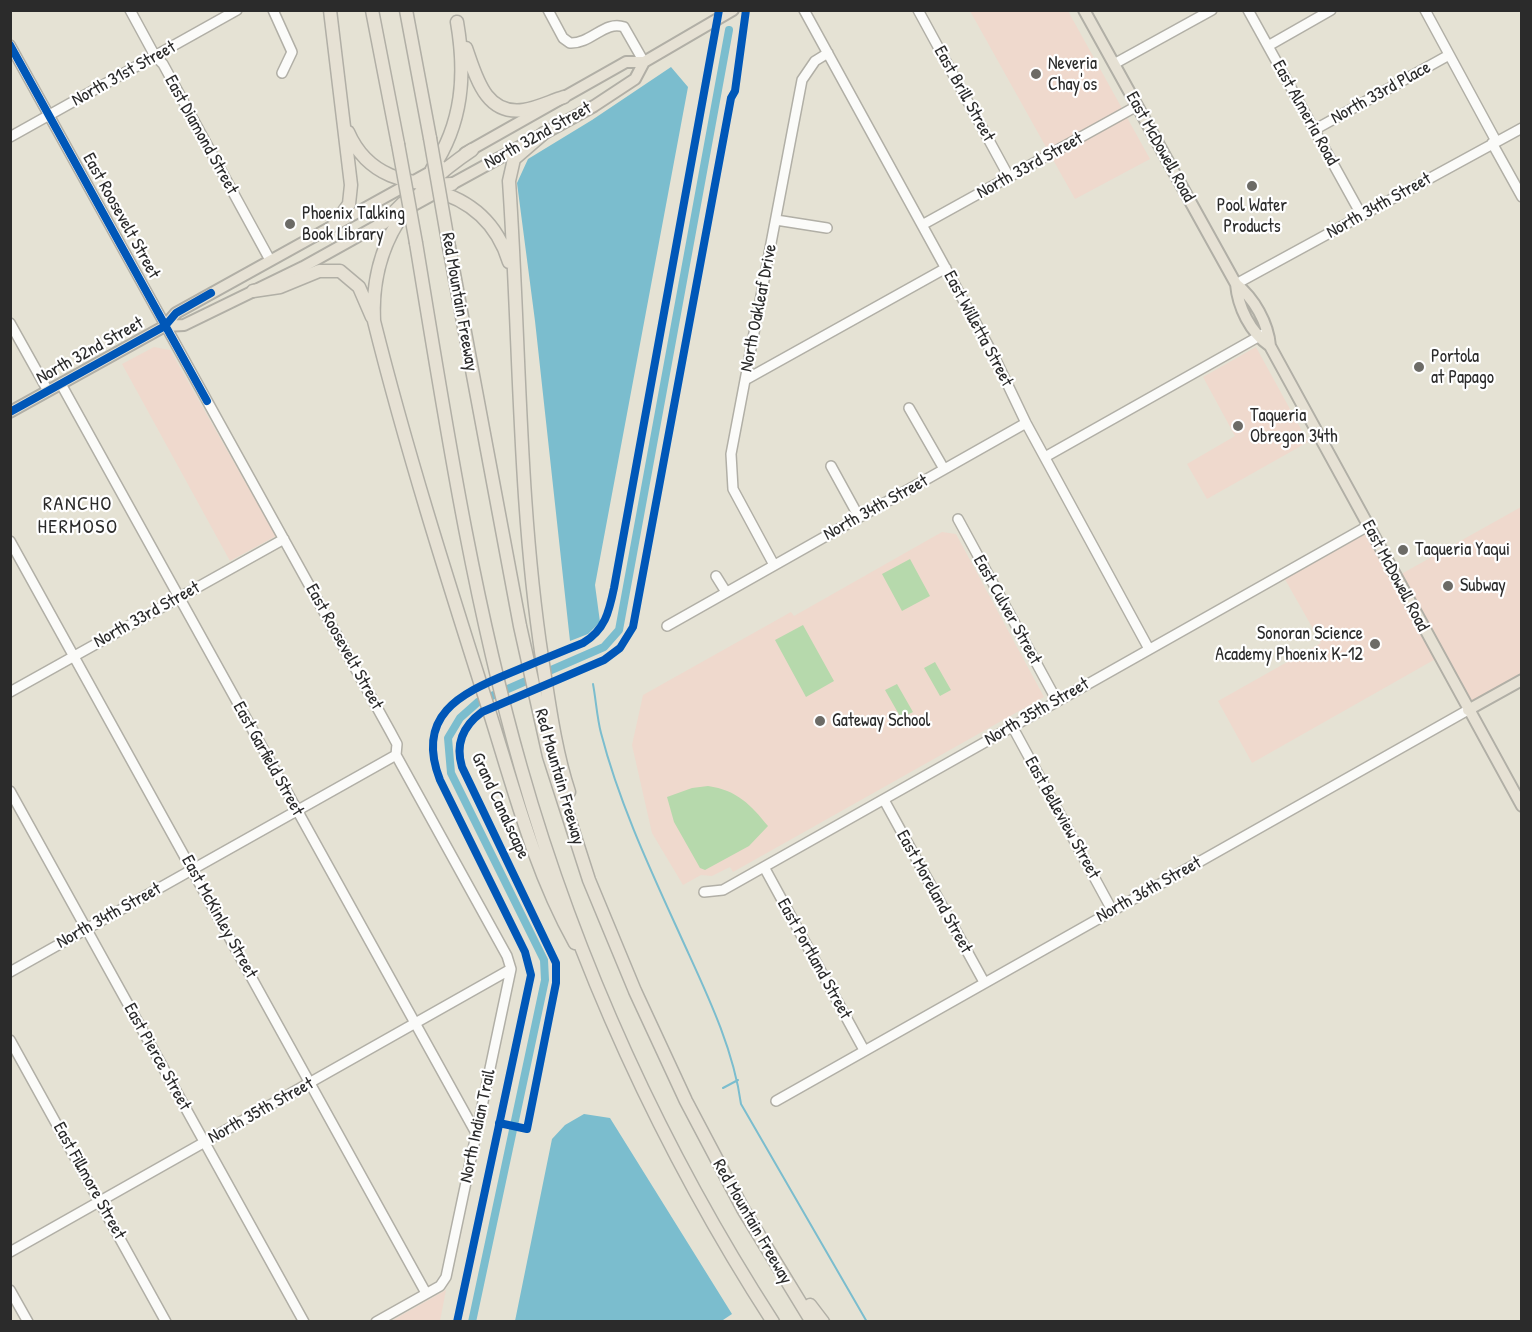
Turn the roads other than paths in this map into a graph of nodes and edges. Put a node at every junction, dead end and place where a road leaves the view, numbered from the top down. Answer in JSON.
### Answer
{"nodes":[{"id":1,"x":130,"y":10,"type":"edge"},
{"id":2,"x":237,"y":10,"type":"edge"},
{"id":3,"x":273,"y":10,"type":"edge"},
{"id":4,"x":330,"y":10,"type":"edge"},
{"id":5,"x":372,"y":10,"type":"edge"},
{"id":6,"x":406,"y":10,"type":"edge"},
{"id":7,"x":548,"y":10,"type":"edge"},
{"id":8,"x":733,"y":10,"type":"edge"},
{"id":9,"x":804,"y":10,"type":"edge"},
{"id":10,"x":918,"y":10,"type":"edge"},
{"id":11,"x":1084,"y":10,"type":"edge"},
{"id":12,"x":1212,"y":10,"type":"edge"},
{"id":13,"x":1248,"y":10,"type":"edge"},
{"id":14,"x":1331,"y":10,"type":"edge"},
{"id":15,"x":1425,"y":10,"type":"edge"},
{"id":16,"x":455,"y":16,"type":"edge"},
{"id":17,"x":10,"y":45,"type":"edge"},
{"id":18,"x":1268,"y":46,"type":"junction"},
{"id":19,"x":828,"y":53,"type":"junction"},
{"id":20,"x":1449,"y":55,"type":"junction"},
{"id":21,"x":155,"y":56,"type":"junction"},
{"id":22,"x":644,"y":62,"type":"junction"},
{"id":23,"x":1114,"y":64,"type":"junction"},
{"id":24,"x":282,"y":73,"type":"dead end"},
{"id":25,"x":564,"y":98,"type":"junction"},
{"id":26,"x":1137,"y":106,"type":"junction"},
{"id":27,"x":49,"y":116,"type":"junction"},
{"id":28,"x":343,"y":116,"type":"junction"},
{"id":29,"x":1521,"y":128,"type":"edge"},
{"id":30,"x":1314,"y":130,"type":"junction"},
{"id":31,"x":544,"y":133,"type":"junction"},
{"id":32,"x":10,"y":136,"type":"edge"},
{"id":33,"x":1494,"y":142,"type":"junction"},
{"id":34,"x":472,"y":150,"type":"joint"},
{"id":35,"x":1009,"y":177,"type":"junction"},
{"id":36,"x":424,"y":184,"type":"junction"},
{"id":37,"x":452,"y":184,"type":"joint"},
{"id":38,"x":401,"y":189,"type":"joint"},
{"id":39,"x":1521,"y":196,"type":"edge"},
{"id":40,"x":407,"y":209,"type":"junction"},
{"id":41,"x":1362,"y":216,"type":"junction"},
{"id":42,"x":776,"y":220,"type":"junction"},
{"id":43,"x":383,"y":223,"type":"junction"},
{"id":44,"x":333,"y":225,"type":"junction"},
{"id":45,"x":922,"y":225,"type":"junction"},
{"id":46,"x":827,"y":228,"type":"dead end"},
{"id":47,"x":270,"y":261,"type":"junction"},
{"id":48,"x":946,"y":268,"type":"junction"},
{"id":49,"x":513,"y":281,"type":"junction"},
{"id":50,"x":1236,"y":284,"type":"junction"},
{"id":51,"x":253,"y":291,"type":"junction"},
{"id":52,"x":374,"y":321,"type":"junction"},
{"id":53,"x":10,"y":323,"type":"edge"},
{"id":54,"x":165,"y":326,"type":"junction"},
{"id":55,"x":1269,"y":332,"type":"junction"},
{"id":56,"x":1258,"y":338,"type":"junction"},
{"id":57,"x":1270,"y":346,"type":"junction"},
{"id":58,"x":745,"y":380,"type":"junction"},
{"id":59,"x":61,"y":384,"type":"junction"},
{"id":60,"x":48,"y":391,"type":"junction"},
{"id":61,"x":909,"y":408,"type":"dead end"},
{"id":62,"x":10,"y":412,"type":"edge"},
{"id":63,"x":1026,"y":423,"type":"junction"},
{"id":64,"x":1045,"y":457,"type":"junction"},
{"id":65,"x":831,"y":466,"type":"dead end"},
{"id":66,"x":944,"y":469,"type":"junction"},
{"id":67,"x":859,"y":517,"type":"junction"},
{"id":68,"x":958,"y":519,"type":"dead end"},
{"id":69,"x":1368,"y":526,"type":"junction"},
{"id":70,"x":284,"y":539,"type":"junction"},
{"id":71,"x":10,"y":541,"type":"edge"},
{"id":72,"x":774,"y":565,"type":"junction"},
{"id":73,"x":716,"y":576,"type":"dead end"},
{"id":74,"x":726,"y":592,"type":"junction"},
{"id":75,"x":180,"y":598,"type":"junction"},
{"id":76,"x":667,"y":626,"type":"dead end"},
{"id":77,"x":1149,"y":649,"type":"junction"},
{"id":78,"x":75,"y":656,"type":"junction"},
{"id":79,"x":1521,"y":680,"type":"edge"},
{"id":80,"x":10,"y":692,"type":"edge"},
{"id":81,"x":1057,"y":700,"type":"junction"},
{"id":82,"x":1468,"y":710,"type":"junction"},
{"id":83,"x":546,"y":716,"type":"junction"},
{"id":84,"x":1012,"y":726,"type":"junction"},
{"id":85,"x":396,"y":755,"type":"junction"},
{"id":86,"x":10,"y":791,"type":"edge"},
{"id":87,"x":884,"y":800,"type":"junction"},
{"id":88,"x":1521,"y":806,"type":"edge"},
{"id":89,"x":296,"y":812,"type":"junction"},
{"id":90,"x":764,"y":867,"type":"junction"},
{"id":91,"x":193,"y":870,"type":"junction"},
{"id":92,"x":704,"y":892,"type":"dead end"},
{"id":93,"x":1112,"y":910,"type":"junction"},
{"id":94,"x":86,"y":929,"type":"junction"},
{"id":95,"x":511,"y":969,"type":"junction"},
{"id":96,"x":591,"y":970,"type":"junction"},
{"id":97,"x":10,"y":972,"type":"edge"},
{"id":98,"x":984,"y":982,"type":"junction"},
{"id":99,"x":414,"y":1024,"type":"junction"},
{"id":100,"x":10,"y":1040,"type":"edge"},
{"id":101,"x":864,"y":1050,"type":"junction"},
{"id":102,"x":310,"y":1083,"type":"junction"},
{"id":103,"x":776,"y":1101,"type":"dead end"},
{"id":104,"x":476,"y":1133,"type":"junction"},
{"id":105,"x":204,"y":1142,"type":"junction"},
{"id":106,"x":100,"y":1201,"type":"junction"},
{"id":107,"x":10,"y":1252,"type":"edge"},
{"id":108,"x":773,"y":1260,"type":"junction"},
{"id":109,"x":10,"y":1290,"type":"edge"},
{"id":110,"x":426,"y":1293,"type":"junction"},
{"id":111,"x":28,"y":1322,"type":"edge"},
{"id":112,"x":166,"y":1322,"type":"edge"},
{"id":113,"x":304,"y":1322,"type":"edge"},
{"id":114,"x":376,"y":1322,"type":"edge"},
{"id":115,"x":773,"y":1322,"type":"edge"},
{"id":116,"x":812,"y":1322,"type":"edge"},
{"id":117,"x":823,"y":1322,"type":"edge"}],
"edges":[{"from":1,"to":21,"type":"street","name":"East Diamond Street"},
{"from":2,"to":21,"type":"street","name":"North 31st Street"},
{"from":3,"to":24,"type":"street"},
{"from":4,"to":28,"type":"highway"},
{"from":5,"to":96,"type":"highway","name":"Red Mountain Freeway","bridge":true},
{"from":6,"to":83,"type":"highway","name":"Red Mountain Freeway","bridge":true},
{"from":7,"to":22,"type":"street"},
{"from":8,"to":22,"type":"main road","name":"North 32nd Street"},
{"from":9,"to":19,"type":"street","name":"East Willetta Street"},
{"from":10,"to":35,"type":"street","name":"East Brill Street"},
{"from":11,"to":23,"type":"main road","name":"East McDowell Road"},
{"from":12,"to":23,"type":"street"},
{"from":13,"to":18,"type":"street","name":"East Almeria Road"},
{"from":14,"to":18,"type":"street"},
{"from":15,"to":20,"type":"street"},
{"from":16,"to":25,"type":"highway"},
{"from":16,"to":36,"type":"highway"},
{"from":17,"to":27,"type":"street","name":"East Roosevelt Street"},
{"from":18,"to":30,"type":"street","name":"East Almeria Road"},
{"from":19,"to":42,"type":"street","name":"North Oakleaf Drive"},
{"from":19,"to":45,"type":"street","name":"East Willetta Street"},
{"from":20,"to":30,"type":"street","name":"North 33rd Place"},
{"from":20,"to":33,"type":"street"},
{"from":21,"to":27,"type":"street","name":"North 31st Street"},
{"from":21,"to":47,"type":"street","name":"East Diamond Street"},
{"from":22,"to":25,"type":"main road","name":"North 32nd Street"},
{"from":22,"to":31,"type":"main road","name":"North 32nd Street"},
{"from":23,"to":26,"type":"main road","name":"East McDowell Road"},
{"from":25,"to":34,"type":"main road","name":"North 32nd Street"},
{"from":26,"to":35,"type":"street","name":"North 33rd Street"},
{"from":26,"to":50,"type":"main road","name":"East McDowell Road"},
{"from":27,"to":32,"type":"street","name":"North 31st Street"},
{"from":27,"to":54,"type":"street","name":"East Roosevelt Street"},
{"from":28,"to":36,"type":"highway"},
{"from":28,"to":44,"type":"highway"},
{"from":29,"to":33,"type":"street","name":"North 34th Street"},
{"from":30,"to":41,"type":"street","name":"East Almeria Road"},
{"from":31,"to":37,"type":"main road","name":"North 32nd Street"},
{"from":31,"to":49,"type":"highway"},
{"from":33,"to":39,"type":"street"},
{"from":33,"to":41,"type":"street","name":"North 34th Street"},
{"from":34,"to":36,"type":"highway"},
{"from":35,"to":45,"type":"street","name":"North 33rd Street"},
{"from":36,"to":37,"type":"highway"},
{"from":36,"to":38,"type":"highway"},
{"from":36,"to":40,"type":"highway"},
{"from":36,"to":43,"type":"highway"},
{"from":36,"to":49,"type":"highway"},
{"from":38,"to":44,"type":"main road","name":"North 32nd Street"},
{"from":40,"to":43,"type":"main road","name":"North 32nd Street"},
{"from":40,"to":52,"type":"highway"},
{"from":41,"to":50,"type":"street","name":"North 34th Street"},
{"from":42,"to":46,"type":"street"},
{"from":42,"to":58,"type":"street","name":"North Oakleaf Drive"},
{"from":43,"to":51,"type":"main road","name":"North 32nd Street"},
{"from":44,"to":47,"type":"main road","name":"North 32nd Street"},
{"from":45,"to":48,"type":"street","name":"East Willetta Street"},
{"from":47,"to":54,"type":"main road","name":"North 32nd Street"},
{"from":48,"to":58,"type":"street"},
{"from":48,"to":63,"type":"street","name":"East Willetta Street"},
{"from":49,"to":83,"type":"highway"},
{"from":50,"to":55,"type":"main road","name":"East McDowell Road"},
{"from":50,"to":56,"type":"main road","name":"East McDowell Road"},
{"from":51,"to":52,"type":"highway"},
{"from":51,"to":54,"type":"main road","name":"North 32nd Street"},
{"from":52,"to":96,"type":"highway"},
{"from":53,"to":60,"type":"street"},
{"from":54,"to":59,"type":"main road","name":"North 32nd Street"},
{"from":54,"to":70,"type":"street","name":"East Roosevelt Street"},
{"from":55,"to":56,"type":"street"},
{"from":55,"to":57,"type":"main road","name":"East McDowell Road"},
{"from":56,"to":57,"type":"main road","name":"East McDowell Road"},
{"from":56,"to":64,"type":"street"},
{"from":57,"to":69,"type":"main road","name":"East McDowell Road"},
{"from":58,"to":72,"type":"street","name":"North Oakleaf Drive"},
{"from":59,"to":60,"type":"main road","name":"North 32nd Street"},
{"from":59,"to":75,"type":"street","name":"East Garfield Street"},
{"from":60,"to":62,"type":"main road","name":"North 32nd Street"},
{"from":61,"to":66,"type":"street"},
{"from":63,"to":64,"type":"street","name":"East Willetta Street"},
{"from":63,"to":66,"type":"street","name":"North 34th Street"},
{"from":64,"to":77,"type":"street","name":"East Willetta Street"},
{"from":65,"to":67,"type":"street"},
{"from":66,"to":67,"type":"street","name":"North 34th Street"},
{"from":67,"to":72,"type":"street","name":"North 34th Street"},
{"from":68,"to":81,"type":"street","name":"East Culver Street"},
{"from":69,"to":77,"type":"street","name":"North 35th Street"},
{"from":69,"to":82,"type":"main road","name":"East McDowell Road"},
{"from":70,"to":75,"type":"street","name":"North 33rd Street"},
{"from":70,"to":85,"type":"street","name":"East Roosevelt Street"},
{"from":71,"to":78,"type":"street","name":"East McKinley Street"},
{"from":72,"to":74,"type":"street","name":"North 34th Street"},
{"from":73,"to":74,"type":"street"},
{"from":74,"to":76,"type":"street","name":"North 34th Street"},
{"from":75,"to":78,"type":"street","name":"North 33rd Street"},
{"from":75,"to":89,"type":"street","name":"East Garfield Street"},
{"from":77,"to":81,"type":"street","name":"North 35th Street"},
{"from":78,"to":80,"type":"street","name":"North 33rd Street"},
{"from":78,"to":91,"type":"street","name":"East McKinley Street"},
{"from":79,"to":82,"type":"main road","name":"North 36th Street"},
{"from":81,"to":84,"type":"street","name":"North 35th Street"},
{"from":82,"to":88,"type":"main road","name":"East McDowell Road"},
{"from":82,"to":93,"type":"street","name":"North 36th Street"},
{"from":83,"to":108,"type":"highway","name":"Red Mountain Freeway"},
{"from":84,"to":87,"type":"street","name":"North 35th Street"},
{"from":84,"to":93,"type":"street","name":"East Belleview Street"},
{"from":85,"to":89,"type":"street","name":"North 34th Street"},
{"from":85,"to":95,"type":"street","name":"East Roosevelt Street"},
{"from":86,"to":94,"type":"street","name":"East Pierce Street"},
{"from":87,"to":90,"type":"street","name":"North 35th Street"},
{"from":87,"to":98,"type":"street","name":"East Moreland Street"},
{"from":89,"to":91,"type":"street","name":"North 34th Street"},
{"from":89,"to":99,"type":"street","name":"East Garfield Street"},
{"from":90,"to":92,"type":"street","name":"North 35th Street"},
{"from":90,"to":101,"type":"street","name":"East Portland Street"},
{"from":91,"to":94,"type":"street","name":"North 34th Street"},
{"from":91,"to":102,"type":"street","name":"East McKinley Street"},
{"from":93,"to":98,"type":"street","name":"North 36th Street"},
{"from":94,"to":97,"type":"street","name":"North 34th Street"},
{"from":94,"to":105,"type":"street","name":"East Pierce Street"},
{"from":95,"to":99,"type":"street","name":"North 35th Street"},
{"from":95,"to":104,"type":"street","name":"North Indian Trail"},
{"from":96,"to":115,"type":"highway","name":"Red Mountain Freeway"},
{"from":98,"to":101,"type":"street","name":"North 36th Street"},
{"from":99,"to":102,"type":"street","name":"North 35th Street"},
{"from":99,"to":104,"type":"street","name":"East Garfield Street"},
{"from":100,"to":106,"type":"street","name":"East Fillmore Street"},
{"from":101,"to":103,"type":"street","name":"North 36th Street"},
{"from":102,"to":105,"type":"street","name":"North 35th Street"},
{"from":102,"to":110,"type":"street","name":"East McKinley Street"},
{"from":104,"to":110,"type":"street","name":"North Indian Trail"},
{"from":105,"to":106,"type":"street","name":"North 35th Street"},
{"from":105,"to":113,"type":"street","name":"East Pierce Street"},
{"from":106,"to":107,"type":"street","name":"North 35th Street"},
{"from":106,"to":112,"type":"street","name":"East Fillmore Street"},
{"from":108,"to":116,"type":"highway","name":"Red Mountain Freeway"},
{"from":108,"to":117,"type":"highway"},
{"from":109,"to":111,"type":"street"},
{"from":110,"to":114,"type":"street"}]}
